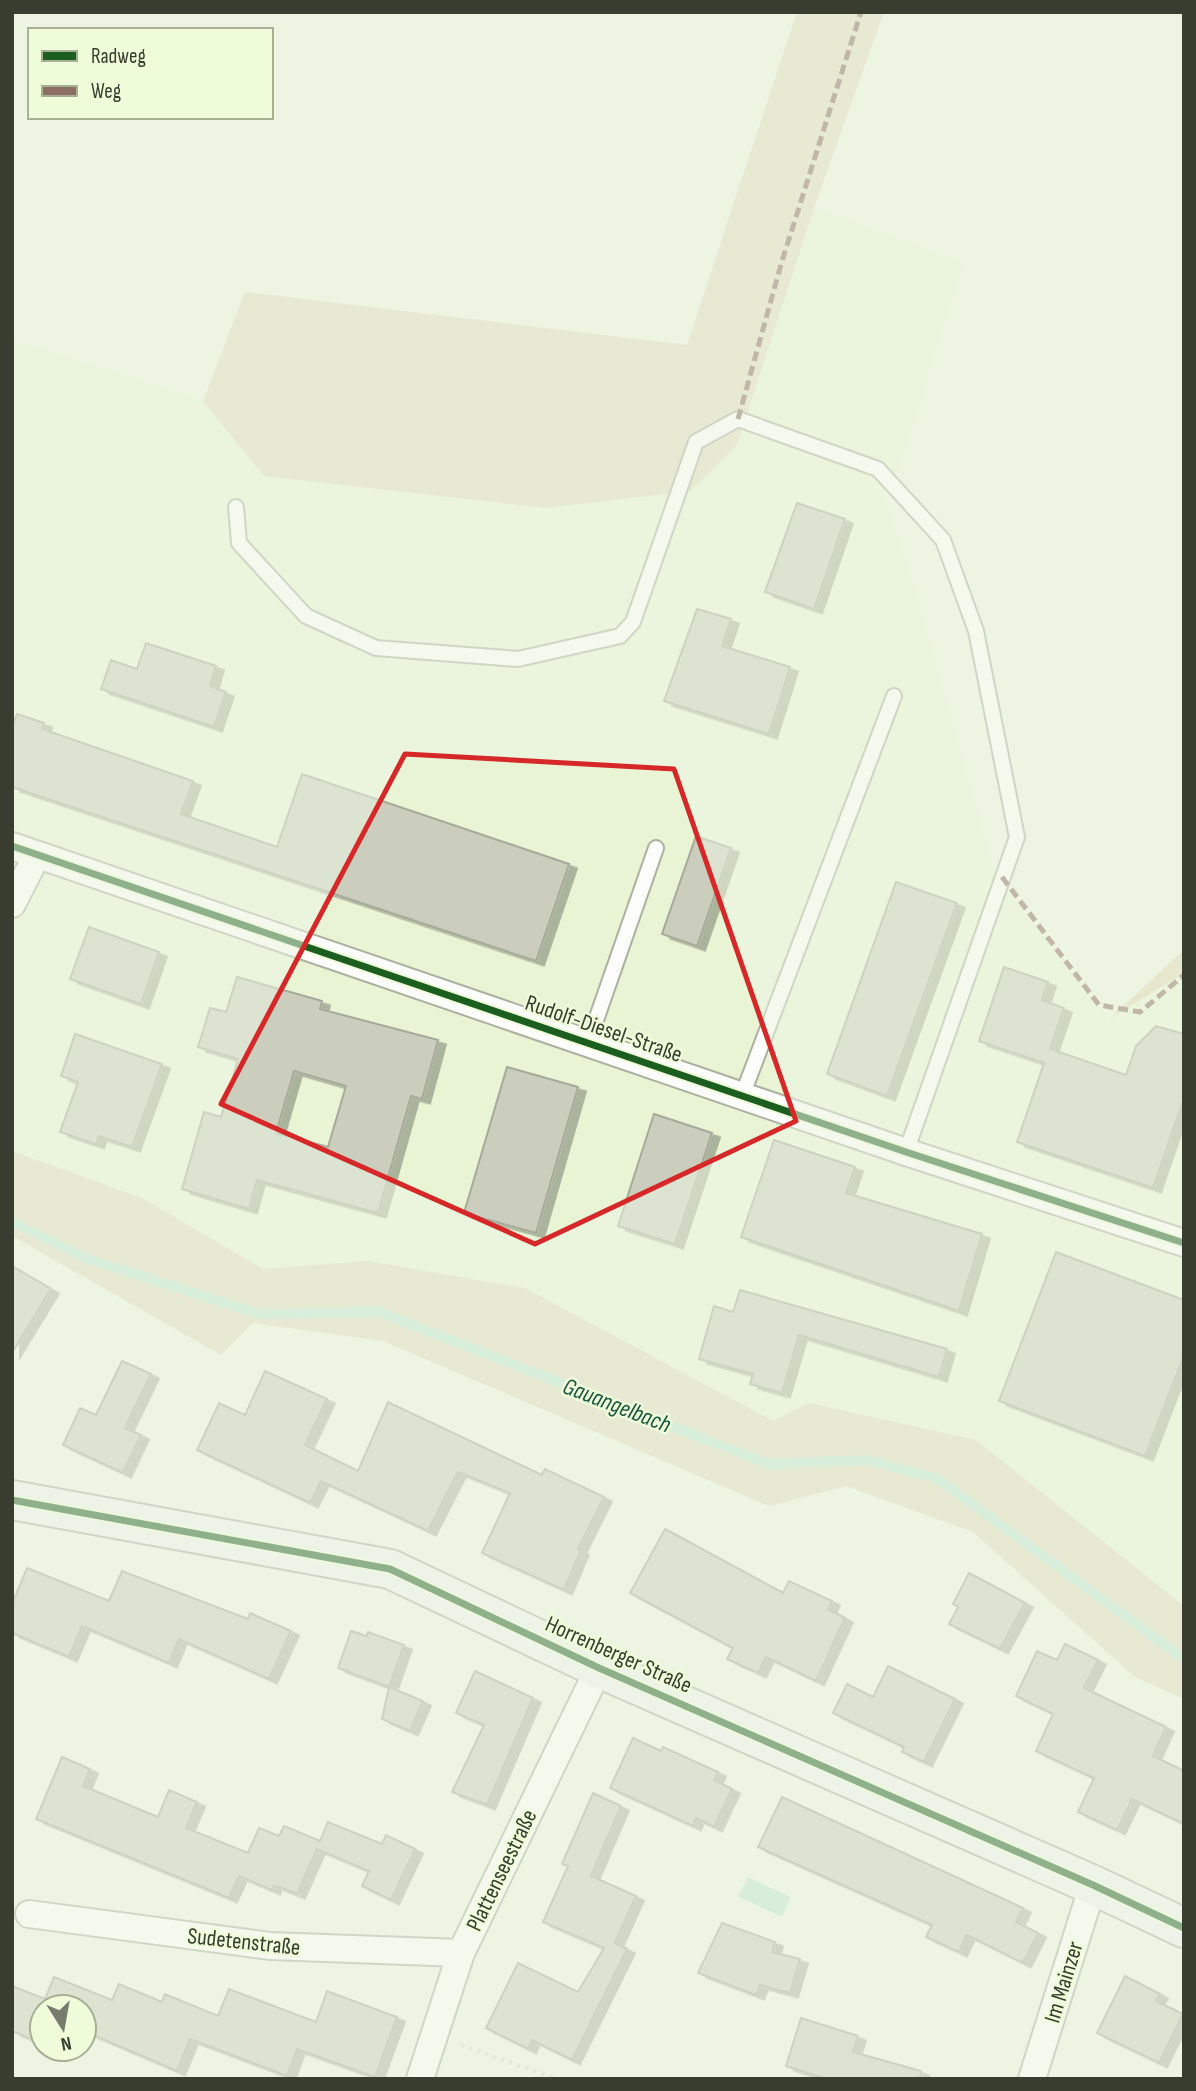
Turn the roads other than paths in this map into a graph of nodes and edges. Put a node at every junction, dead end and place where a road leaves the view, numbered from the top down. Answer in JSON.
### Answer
{"nodes":[{"id":1,"x":236,"y":507,"type":"dead end"},
{"id":2,"x":894,"y":696,"type":"dead end"},
{"id":3,"x":12,"y":846,"type":"edge"},
{"id":4,"x":656,"y":848,"type":"dead end"},
{"id":5,"x":37,"y":855,"type":"junction"},
{"id":6,"x":12,"y":904,"type":"edge"},
{"id":7,"x":588,"y":1043,"type":"junction"},
{"id":8,"x":743,"y":1096,"type":"junction"},
{"id":9,"x":906,"y":1152,"type":"junction"},
{"id":10,"x":1184,"y":1243,"type":"edge"},
{"id":11,"x":12,"y":1500,"type":"edge"},
{"id":12,"x":599,"y":1668,"type":"junction"},
{"id":13,"x":1094,"y":1885,"type":"junction"},
{"id":14,"x":29,"y":1914,"type":"dead end"},
{"id":15,"x":1184,"y":1928,"type":"edge"},
{"id":16,"x":461,"y":1954,"type":"junction"},
{"id":17,"x":420,"y":2079,"type":"edge"},
{"id":18,"x":1032,"y":2079,"type":"edge"}],
"edges":[{"from":1,"to":9,"type":"lane"},
{"from":2,"to":8,"type":"lane"},
{"from":3,"to":5,"type":"street","name":"Rudolf-Diesel-Straße"},
{"from":4,"to":7,"type":"lane"},
{"from":5,"to":6,"type":"street"},
{"from":5,"to":7,"type":"street","name":"Rudolf-Diesel-Straße"},
{"from":7,"to":8,"type":"street","name":"Rudolf-Diesel-Straße"},
{"from":8,"to":9,"type":"street","name":"Rudolf-Diesel-Straße"},
{"from":9,"to":10,"type":"street","name":"Rudolf-Diesel-Straße"},
{"from":11,"to":12,"type":"street","name":"Horrenberger Straße"},
{"from":12,"to":13,"type":"street","name":"Horrenberger Straße"},
{"from":12,"to":16,"type":"street","name":"Plattenseestraße"},
{"from":13,"to":15,"type":"street","name":"Horrenberger Straße"},
{"from":13,"to":18,"type":"street","name":"Im Mainzer"},
{"from":14,"to":16,"type":"street","name":"Sudetenstraße"},
{"from":16,"to":17,"type":"street","name":"Plattenseestraße"}]}
